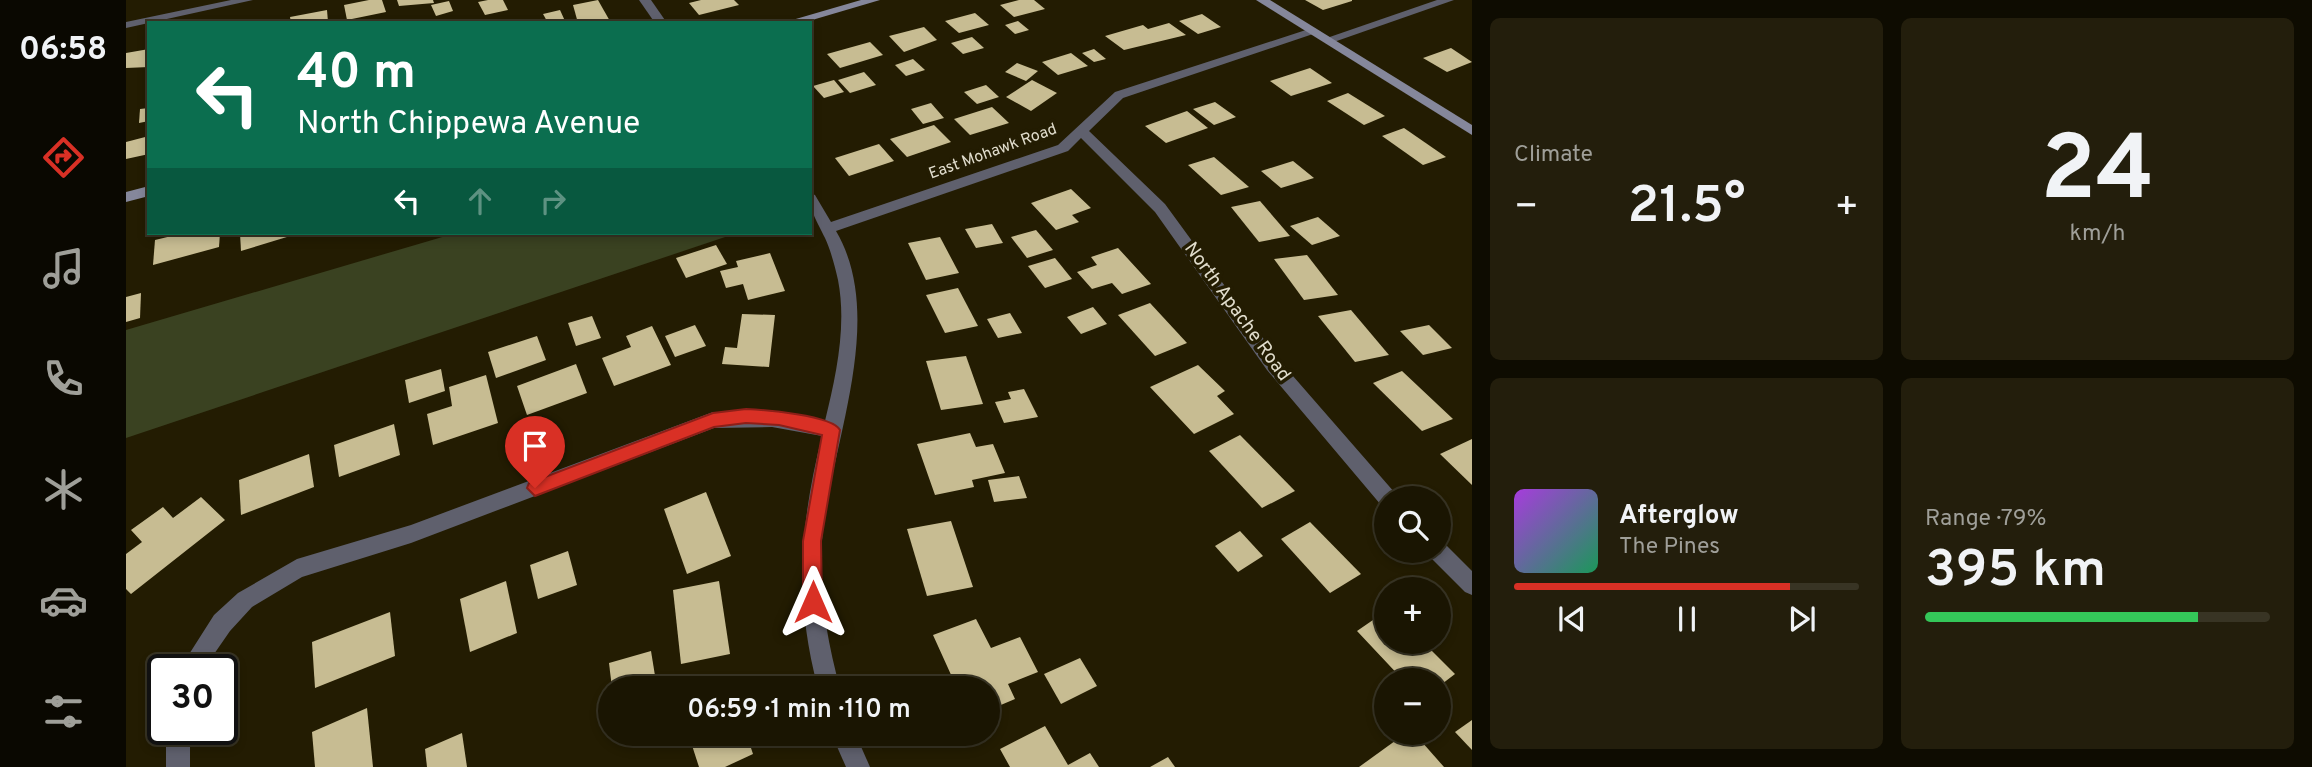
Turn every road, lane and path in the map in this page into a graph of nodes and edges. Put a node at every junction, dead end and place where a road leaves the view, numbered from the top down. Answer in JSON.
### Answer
{"nodes":[{"id":1,"x":247,"y":0,"type":"edge"},
{"id":2,"x":645,"y":0,"type":"edge"},
{"id":3,"x":874,"y":0,"type":"edge"},
{"id":4,"x":1262,"y":0,"type":"edge"},
{"id":5,"x":1448,"y":0,"type":"edge"},
{"id":6,"x":659,"y":21,"type":"edge"},
{"id":7,"x":795,"y":21,"type":"edge"},
{"id":8,"x":126,"y":25,"type":"edge"},
{"id":9,"x":1312,"y":31,"type":"junction"},
{"id":10,"x":1327,"y":40,"type":"junction"},
{"id":11,"x":1081,"y":131,"type":"junction"},
{"id":12,"x":1472,"y":131,"type":"edge"},
{"id":13,"x":147,"y":192,"type":"edge"},
{"id":14,"x":126,"y":197,"type":"edge"},
{"id":15,"x":812,"y":201,"type":"edge"},
{"id":16,"x":830,"y":228,"type":"junction"},
{"id":17,"x":831,"y":430,"type":"junction"},
{"id":18,"x":1376,"y":486,"type":"edge"},
{"id":19,"x":1450,"y":563,"type":"edge"},
{"id":20,"x":1472,"y":585,"type":"edge"},
{"id":21,"x":201,"y":654,"type":"edge"},
{"id":22,"x":827,"y":676,"type":"edge"},
{"id":23,"x":177,"y":745,"type":"edge"},
{"id":24,"x":849,"y":746,"type":"edge"},
{"id":25,"x":178,"y":767,"type":"edge"},
{"id":26,"x":858,"y":767,"type":"edge"}],
"edges":[{"from":1,"to":8,"type":"street"},
{"from":2,"to":6,"type":"street"},
{"from":3,"to":7,"type":"street"},
{"from":4,"to":9,"type":"street"},
{"from":5,"to":10,"type":"street"},
{"from":9,"to":10,"type":"street"},
{"from":9,"to":11,"type":"street","name":"East Mohawk Road"},
{"from":10,"to":12,"type":"street"},
{"from":11,"to":16,"type":"street","name":"East Mohawk Road"},
{"from":11,"to":18,"type":"street","name":"North Apache Road"},
{"from":13,"to":14,"type":"street"},
{"from":15,"to":16,"type":"street"},
{"from":16,"to":17,"type":"street"},
{"from":17,"to":21,"type":"street"},
{"from":17,"to":22,"type":"street"},
{"from":19,"to":20,"type":"street"},
{"from":23,"to":25,"type":"street"},
{"from":24,"to":26,"type":"street"}]}
